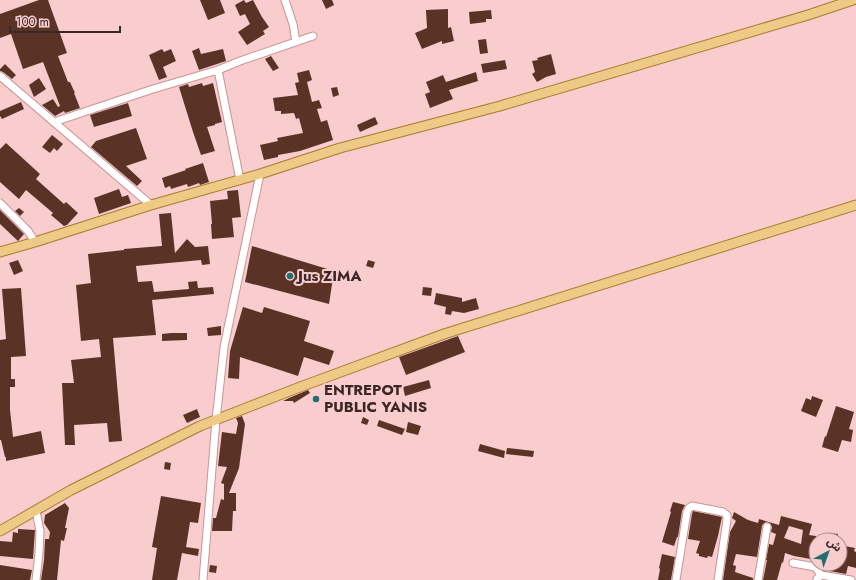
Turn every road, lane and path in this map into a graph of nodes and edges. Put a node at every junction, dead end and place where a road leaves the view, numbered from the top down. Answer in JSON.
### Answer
{"nodes":[{"id":1,"x":284,"y":0,"type":"edge"},
{"id":2,"x":853,"y":0,"type":"edge"},
{"id":3,"x":313,"y":36,"type":"dead end"},
{"id":4,"x":296,"y":42,"type":"junction"},
{"id":5,"x":218,"y":70,"type":"junction"},
{"id":6,"x":0,"y":76,"type":"edge"},
{"id":7,"x":54,"y":122,"type":"junction"},
{"id":8,"x":260,"y":174,"type":"junction"},
{"id":9,"x":240,"y":180,"type":"junction"},
{"id":10,"x":0,"y":203,"type":"edge"},
{"id":11,"x":856,"y":204,"type":"edge"},
{"id":12,"x":151,"y":205,"type":"junction"},
{"id":13,"x":35,"y":242,"type":"junction"},
{"id":14,"x":0,"y":252,"type":"edge"},
{"id":15,"x":216,"y":420,"type":"junction"},
{"id":16,"x":36,"y":511,"type":"junction"},
{"id":17,"x":767,"y":527,"type":"dead end"},
{"id":18,"x":0,"y":531,"type":"edge"},
{"id":19,"x":793,"y":563,"type":"dead end"},
{"id":20,"x":819,"y":578,"type":"edge"},
{"id":21,"x":36,"y":580,"type":"edge"},
{"id":22,"x":203,"y":580,"type":"edge"},
{"id":23,"x":676,"y":580,"type":"edge"},
{"id":24,"x":718,"y":580,"type":"edge"},
{"id":25,"x":758,"y":580,"type":"edge"},
{"id":26,"x":851,"y":580,"type":"edge"}],
"edges":[{"from":1,"to":4,"type":"street"},
{"from":2,"to":8,"type":"main road"},
{"from":3,"to":4,"type":"street"},
{"from":4,"to":5,"type":"street"},
{"from":5,"to":7,"type":"street"},
{"from":5,"to":9,"type":"street"},
{"from":6,"to":7,"type":"street"},
{"from":7,"to":12,"type":"street"},
{"from":8,"to":9,"type":"main road"},
{"from":8,"to":15,"type":"street"},
{"from":9,"to":12,"type":"main road"},
{"from":10,"to":13,"type":"street"},
{"from":11,"to":15,"type":"main road"},
{"from":12,"to":13,"type":"main road"},
{"from":13,"to":14,"type":"main road"},
{"from":15,"to":16,"type":"main road"},
{"from":15,"to":22,"type":"street"},
{"from":16,"to":18,"type":"main road"},
{"from":16,"to":21,"type":"street"},
{"from":17,"to":25,"type":"street"},
{"from":19,"to":20,"type":"street"},
{"from":20,"to":26,"type":"street"},
{"from":23,"to":24,"type":"street"}]}
